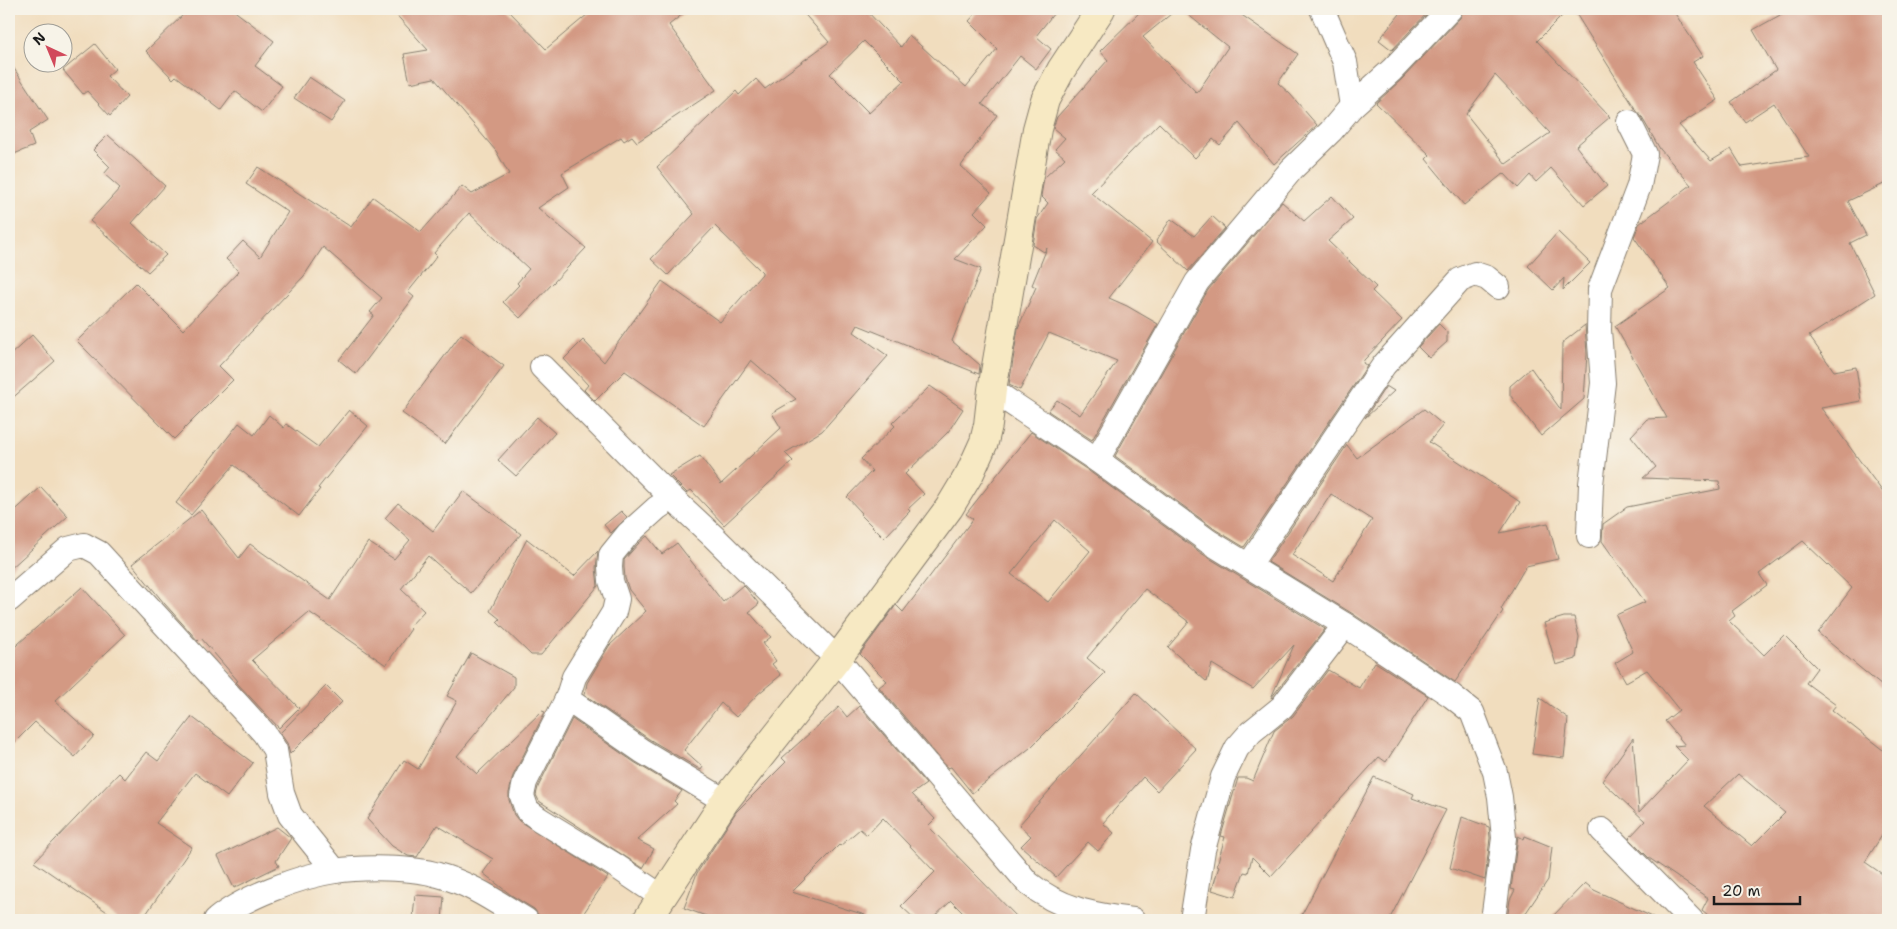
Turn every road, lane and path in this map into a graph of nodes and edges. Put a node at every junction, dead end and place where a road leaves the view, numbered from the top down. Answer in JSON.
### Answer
{"nodes":[{"id":1,"x":1101,"y":9,"type":"edge"},
{"id":2,"x":1322,"y":9,"type":"edge"},
{"id":3,"x":1450,"y":9,"type":"edge"},
{"id":4,"x":1352,"y":106,"type":"junction"},
{"id":5,"x":1629,"y":122,"type":"dead end"},
{"id":6,"x":1498,"y":287,"type":"dead end"},
{"id":7,"x":542,"y":367,"type":"dead end"},
{"id":8,"x":992,"y":390,"type":"junction"},
{"id":9,"x":1097,"y":460,"type":"junction"},
{"id":10,"x":672,"y":498,"type":"junction"},
{"id":11,"x":1589,"y":536,"type":"dead end"},
{"id":12,"x":1249,"y":565,"type":"junction"},
{"id":13,"x":9,"y":600,"type":"edge"},
{"id":14,"x":1345,"y":625,"type":"junction"},
{"id":15,"x":837,"y":659,"type":"junction"},
{"id":16,"x":567,"y":699,"type":"junction"},
{"id":17,"x":725,"y":801,"type":"junction"},
{"id":18,"x":1602,"y":830,"type":"dead end"},
{"id":19,"x":335,"y":871,"type":"junction"},
{"id":20,"x":662,"y":897,"type":"junction"},
{"id":21,"x":1056,"y":912,"type":"edge"},
{"id":22,"x":216,"y":920,"type":"edge"},
{"id":23,"x":526,"y":920,"type":"edge"},
{"id":24,"x":647,"y":920,"type":"edge"},
{"id":25,"x":1133,"y":920,"type":"edge"},
{"id":26,"x":1192,"y":920,"type":"edge"},
{"id":27,"x":1493,"y":920,"type":"edge"},
{"id":28,"x":1692,"y":920,"type":"edge"}],
"edges":[{"from":1,"to":8,"type":"street"},
{"from":2,"to":4,"type":"street"},
{"from":3,"to":4,"type":"street"},
{"from":4,"to":9,"type":"street"},
{"from":5,"to":11,"type":"street"},
{"from":6,"to":12,"type":"street"},
{"from":7,"to":10,"type":"street"},
{"from":8,"to":9,"type":"street"},
{"from":8,"to":15,"type":"street"},
{"from":9,"to":12,"type":"street"},
{"from":10,"to":15,"type":"street"},
{"from":10,"to":16,"type":"street"},
{"from":12,"to":14,"type":"street"},
{"from":13,"to":19,"type":"street"},
{"from":14,"to":26,"type":"street"},
{"from":14,"to":27,"type":"street"},
{"from":15,"to":17,"type":"street"},
{"from":15,"to":21,"type":"street"},
{"from":16,"to":17,"type":"street"},
{"from":16,"to":20,"type":"street"},
{"from":17,"to":20,"type":"street"},
{"from":18,"to":28,"type":"street"},
{"from":19,"to":22,"type":"street"},
{"from":19,"to":23,"type":"street"},
{"from":20,"to":24,"type":"street"},
{"from":21,"to":25,"type":"street"}]}
